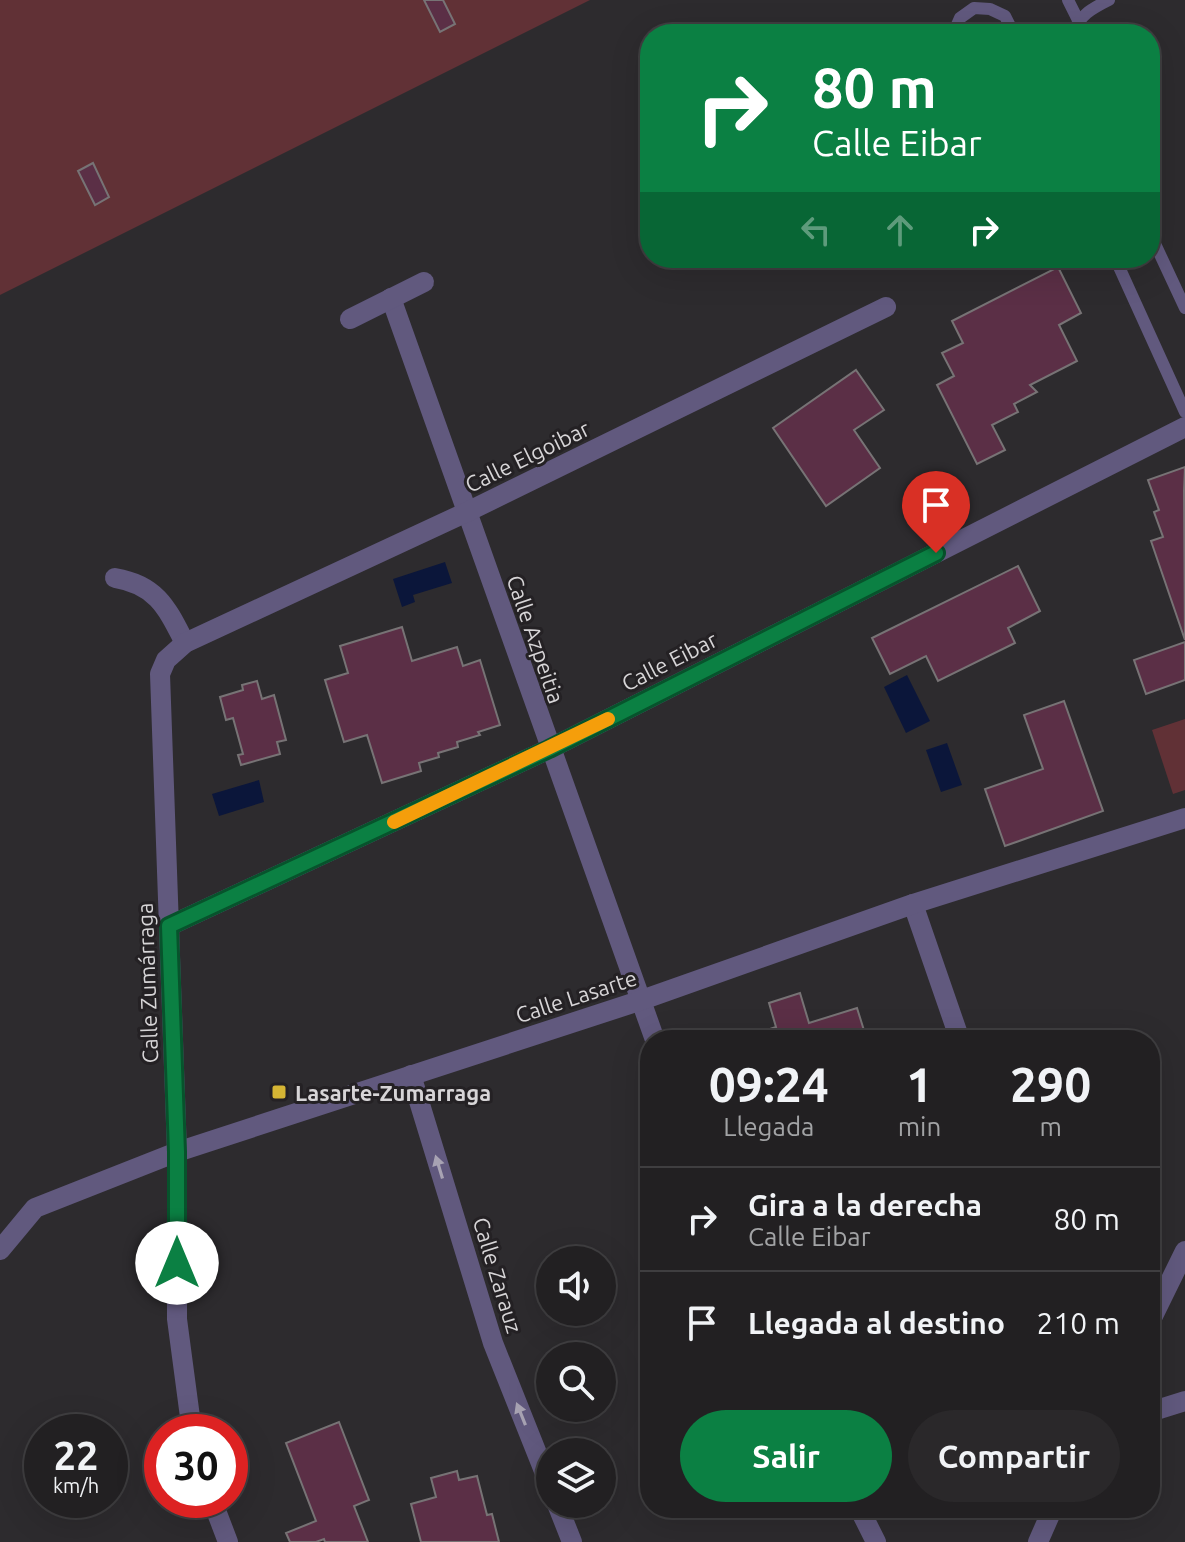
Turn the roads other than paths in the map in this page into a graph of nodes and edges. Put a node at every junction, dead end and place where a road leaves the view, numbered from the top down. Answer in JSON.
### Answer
{"nodes":[{"id":1,"x":1068,"y":0,"type":"edge"},
{"id":2,"x":1109,"y":0,"type":"edge"},
{"id":3,"x":1078,"y":20,"type":"junction"},
{"id":4,"x":957,"y":24,"type":"edge"},
{"id":5,"x":1009,"y":24,"type":"edge"},
{"id":6,"x":1076,"y":24,"type":"edge"},
{"id":7,"x":1160,"y":254,"type":"edge"},
{"id":8,"x":1120,"y":268,"type":"edge"},
{"id":9,"x":424,"y":282,"type":"dead end"},
{"id":10,"x":391,"y":298,"type":"junction"},
{"id":11,"x":886,"y":307,"type":"dead end"},
{"id":12,"x":1185,"y":308,"type":"edge"},
{"id":13,"x":350,"y":319,"type":"dead end"},
{"id":14,"x":1185,"y":412,"type":"edge"},
{"id":15,"x":1185,"y":427,"type":"edge"},
{"id":16,"x":467,"y":512,"type":"junction"},
{"id":17,"x":115,"y":578,"type":"dead end"},
{"id":18,"x":185,"y":643,"type":"junction"},
{"id":19,"x":549,"y":749,"type":"junction"},
{"id":20,"x":1185,"y":818,"type":"edge"},
{"id":21,"x":913,"y":904,"type":"junction"},
{"id":22,"x":169,"y":926,"type":"junction"},
{"id":23,"x":639,"y":1001,"type":"junction"},
{"id":24,"x":651,"y":1030,"type":"edge"},
{"id":25,"x":957,"y":1030,"type":"edge"},
{"id":26,"x":411,"y":1075,"type":"junction"},
{"id":27,"x":177,"y":1152,"type":"junction"},
{"id":28,"x":0,"y":1250,"type":"edge"},
{"id":29,"x":1185,"y":1251,"type":"edge"},
{"id":30,"x":1160,"y":1302,"type":"edge"},
{"id":31,"x":1185,"y":1401,"type":"edge"},
{"id":32,"x":1160,"y":1409,"type":"edge"},
{"id":33,"x":190,"y":1414,"type":"edge"},
{"id":34,"x":536,"y":1451,"type":"edge"},
{"id":35,"x":219,"y":1518,"type":"edge"},
{"id":36,"x":563,"y":1518,"type":"edge"},
{"id":37,"x":864,"y":1518,"type":"edge"},
{"id":38,"x":1049,"y":1518,"type":"edge"},
{"id":39,"x":228,"y":1542,"type":"edge"},
{"id":40,"x":572,"y":1542,"type":"edge"},
{"id":41,"x":876,"y":1542,"type":"edge"},
{"id":42,"x":1038,"y":1542,"type":"edge"}],
"edges":[{"from":1,"to":3,"type":"lane"},
{"from":2,"to":3,"type":"lane"},
{"from":3,"to":6,"type":"lane"},
{"from":4,"to":5,"type":"lane"},
{"from":7,"to":12,"type":"lane"},
{"from":8,"to":14,"type":"lane"},
{"from":9,"to":10,"type":"street"},
{"from":10,"to":13,"type":"street"},
{"from":10,"to":16,"type":"street","name":"Calle Azpeitia"},
{"from":11,"to":16,"type":"street","name":"Calle Elgoibar"},
{"from":15,"to":19,"type":"street","name":"Calle Eibar"},
{"from":16,"to":18,"type":"street","name":"Calle Elgoibar"},
{"from":16,"to":19,"type":"street","name":"Calle Azpeitia"},
{"from":17,"to":18,"type":"street"},
{"from":18,"to":22,"type":"street","name":"Calle Zumárraga"},
{"from":19,"to":22,"type":"street","name":"Calle Eibar"},
{"from":19,"to":23,"type":"street","name":"Calle Azpeitia"},
{"from":20,"to":21,"type":"street","name":"Calle Lasarte"},
{"from":21,"to":23,"type":"street","name":"Calle Lasarte"},
{"from":21,"to":25,"type":"street"},
{"from":22,"to":27,"type":"street","name":"Calle Zumárraga"},
{"from":23,"to":24,"type":"street","name":"Calle Azpeitia"},
{"from":23,"to":26,"type":"street","name":"Calle Lasarte"},
{"from":26,"to":27,"type":"street","name":"Calle Lasarte"},
{"from":34,"to":26,"type":"street","name":"Calle Zarauz","one_way":true},
{"from":27,"to":28,"type":"street","name":"Calle Lasarte"},
{"from":27,"to":33,"type":"street","name":"Calle Zumárraga"},
{"from":29,"to":30,"type":"street"},
{"from":31,"to":32,"type":"street"},
{"from":35,"to":39,"type":"street"},
{"from":36,"to":40,"type":"street"},
{"from":37,"to":41,"type":"street"},
{"from":38,"to":42,"type":"street"}]}
